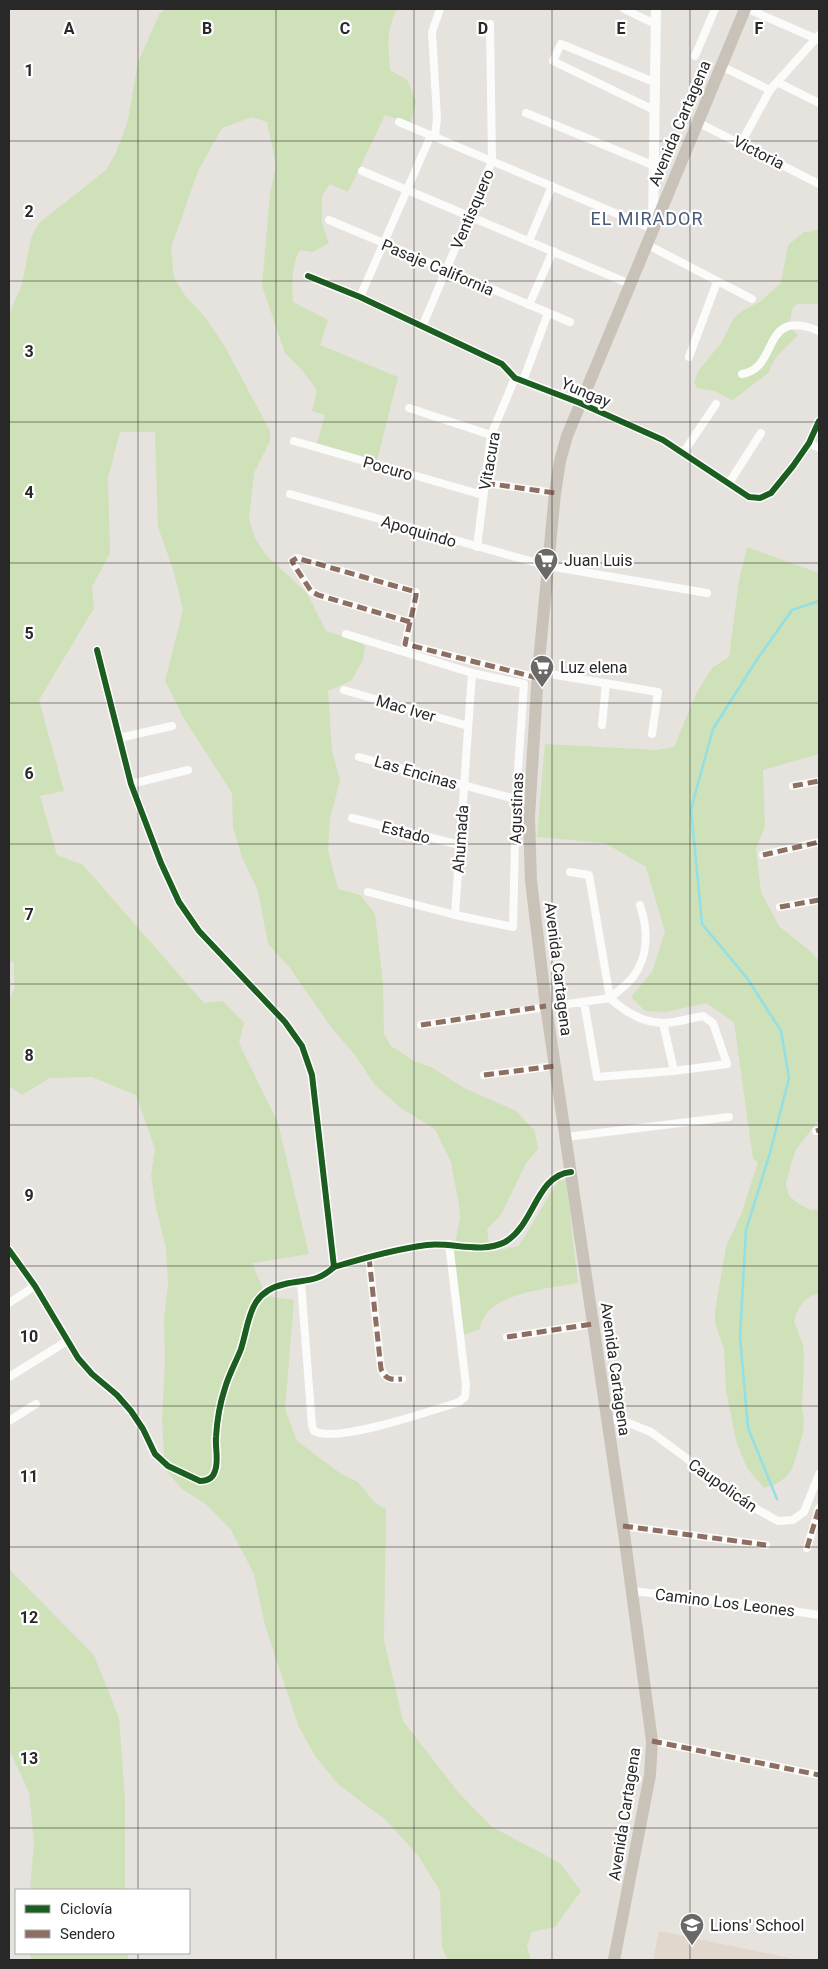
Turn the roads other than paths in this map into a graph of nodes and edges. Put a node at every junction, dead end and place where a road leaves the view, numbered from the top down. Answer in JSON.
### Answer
{"nodes":[{"id":1,"x":440,"y":9,"type":"edge"},
{"id":2,"x":624,"y":9,"type":"edge"},
{"id":3,"x":656,"y":9,"type":"edge"},
{"id":4,"x":715,"y":9,"type":"edge"},
{"id":5,"x":747,"y":9,"type":"edge"},
{"id":6,"x":490,"y":24,"type":"dead end"},
{"id":7,"x":655,"y":24,"type":"junction"},
{"id":8,"x":818,"y":38,"type":"edge"},
{"id":9,"x":695,"y":56,"type":"dead end"},
{"id":10,"x":721,"y":66,"type":"junction"},
{"id":11,"x":654,"y":82,"type":"junction"},
{"id":12,"x":777,"y":82,"type":"junction"},
{"id":13,"x":770,"y":90,"type":"junction"},
{"id":14,"x":819,"y":103,"type":"edge"},
{"id":15,"x":654,"y":110,"type":"junction"},
{"id":16,"x":526,"y":113,"type":"dead end"},
{"id":17,"x":399,"y":122,"type":"dead end"},
{"id":18,"x":698,"y":122,"type":"junction"},
{"id":19,"x":433,"y":136,"type":"junction"},
{"id":20,"x":741,"y":143,"type":"junction"},
{"id":21,"x":492,"y":161,"type":"junction"},
{"id":22,"x":654,"y":166,"type":"junction"},
{"id":23,"x":362,"y":171,"type":"dead end"},
{"id":24,"x":819,"y":184,"type":"edge"},
{"id":25,"x":552,"y":186,"type":"junction"},
{"id":26,"x":407,"y":190,"type":"junction"},
{"id":27,"x":469,"y":216,"type":"junction"},
{"id":28,"x":329,"y":220,"type":"dead end"},
{"id":29,"x":653,"y":229,"type":"junction"},
{"id":30,"x":529,"y":241,"type":"junction"},
{"id":31,"x":384,"y":244,"type":"junction"},
{"id":32,"x":646,"y":244,"type":"junction"},
{"id":33,"x":553,"y":251,"type":"junction"},
{"id":34,"x":447,"y":270,"type":"junction"},
{"id":35,"x":308,"y":276,"type":"dead end"},
{"id":36,"x":717,"y":282,"type":"junction"},
{"id":37,"x":630,"y":284,"type":"junction"},
{"id":38,"x":360,"y":297,"type":"junction"},
{"id":39,"x":752,"y":299,"type":"dead end"},
{"id":40,"x":529,"y":305,"type":"junction"},
{"id":41,"x":548,"y":313,"type":"junction"},
{"id":42,"x":570,"y":322,"type":"dead end"},
{"id":43,"x":422,"y":327,"type":"junction"},
{"id":44,"x":819,"y":331,"type":"edge"},
{"id":45,"x":690,"y":357,"type":"dead end"},
{"id":46,"x":742,"y":374,"type":"dead end"},
{"id":47,"x":519,"y":379,"type":"junction"},
{"id":48,"x":580,"y":403,"type":"junction"},
{"id":49,"x":716,"y":404,"type":"dead end"},
{"id":50,"x":409,"y":408,"type":"dead end"},
{"id":51,"x":819,"y":421,"type":"edge"},
{"id":52,"x":761,"y":433,"type":"dead end"},
{"id":53,"x":491,"y":435,"type":"junction"},
{"id":54,"x":294,"y":441,"type":"dead end"},
{"id":55,"x":809,"y":443,"type":"junction"},
{"id":56,"x":819,"y":448,"type":"edge"},
{"id":57,"x":683,"y":453,"type":"junction"},
{"id":58,"x":485,"y":483,"type":"junction"},
{"id":59,"x":729,"y":483,"type":"junction"},
{"id":60,"x":555,"y":493,"type":"junction"},
{"id":61,"x":290,"y":494,"type":"dead end"},
{"id":62,"x":483,"y":495,"type":"junction"},
{"id":63,"x":477,"y":547,"type":"junction"},
{"id":64,"x":548,"y":566,"type":"junction"},
{"id":65,"x":706,"y":593,"type":"dead end"},
{"id":66,"x":410,"y":622,"type":"junction"},
{"id":67,"x":346,"y":634,"type":"dead end"},
{"id":68,"x":97,"y":650,"type":"dead end"},
{"id":69,"x":472,"y":673,"type":"junction"},
{"id":70,"x":538,"y":675,"type":"junction"},
{"id":71,"x":606,"y":683,"type":"junction"},
{"id":72,"x":344,"y":690,"type":"dead end"},
{"id":73,"x":602,"y":725,"type":"dead end"},
{"id":74,"x":172,"y":726,"type":"dead end"},
{"id":75,"x":468,"y":726,"type":"junction"},
{"id":76,"x":652,"y":734,"type":"dead end"},
{"id":77,"x":119,"y":738,"type":"junction"},
{"id":78,"x":359,"y":757,"type":"dead end"},
{"id":79,"x":188,"y":770,"type":"dead end"},
{"id":80,"x":819,"y":781,"type":"edge"},
{"id":81,"x":131,"y":784,"type":"junction"},
{"id":82,"x":463,"y":786,"type":"junction"},
{"id":83,"x":793,"y":786,"type":"dead end"},
{"id":84,"x":516,"y":799,"type":"junction"},
{"id":85,"x":530,"y":804,"type":"junction"},
{"id":86,"x":352,"y":818,"type":"dead end"},
{"id":87,"x":819,"y":842,"type":"edge"},
{"id":88,"x":460,"y":845,"type":"junction"},
{"id":89,"x":763,"y":855,"type":"dead end"},
{"id":90,"x":570,"y":872,"type":"dead end"},
{"id":91,"x":368,"y":892,"type":"dead end"},
{"id":92,"x":819,"y":900,"type":"edge"},
{"id":93,"x":640,"y":905,"type":"dead end"},
{"id":94,"x":780,"y":907,"type":"dead end"},
{"id":95,"x":455,"y":915,"type":"junction"},
{"id":96,"x":610,"y":998,"type":"junction"},
{"id":97,"x":584,"y":1002,"type":"junction"},
{"id":98,"x":546,"y":1006,"type":"junction"},
{"id":99,"x":663,"y":1023,"type":"junction"},
{"id":100,"x":421,"y":1024,"type":"dead end"},
{"id":101,"x":555,"y":1066,"type":"junction"},
{"id":102,"x":674,"y":1071,"type":"junction"},
{"id":103,"x":484,"y":1075,"type":"dead end"},
{"id":104,"x":729,"y":1117,"type":"dead end"},
{"id":105,"x":566,"y":1138,"type":"junction"},
{"id":106,"x":571,"y":1172,"type":"junction"},
{"id":107,"x":449,"y":1244,"type":"junction"},
{"id":108,"x":9,"y":1250,"type":"edge"},
{"id":109,"x":368,"y":1256,"type":"junction"},
{"id":110,"x":334,"y":1267,"type":"junction"},
{"id":111,"x":301,"y":1282,"type":"junction"},
{"id":112,"x":35,"y":1286,"type":"junction"},
{"id":113,"x":9,"y":1303,"type":"edge"},
{"id":114,"x":593,"y":1324,"type":"junction"},
{"id":115,"x":507,"y":1337,"type":"dead end"},
{"id":116,"x":67,"y":1341,"type":"junction"},
{"id":117,"x":9,"y":1377,"type":"edge"},
{"id":118,"x":402,"y":1379,"type":"dead end"},
{"id":119,"x":36,"y":1404,"type":"dead end"},
{"id":120,"x":606,"y":1418,"type":"junction"},
{"id":121,"x":9,"y":1420,"type":"edge"},
{"id":122,"x":819,"y":1474,"type":"edge"},
{"id":123,"x":819,"y":1508,"type":"edge"},
{"id":124,"x":623,"y":1526,"type":"junction"},
{"id":125,"x":766,"y":1545,"type":"dead end"},
{"id":126,"x":807,"y":1548,"type":"dead end"},
{"id":127,"x":632,"y":1591,"type":"junction"},
{"id":128,"x":819,"y":1615,"type":"edge"},
{"id":129,"x":652,"y":1741,"type":"junction"},
{"id":130,"x":819,"y":1775,"type":"edge"},
{"id":131,"x":614,"y":1960,"type":"edge"}],
"edges":[{"from":1,"to":19,"type":"street"},
{"from":2,"to":7,"type":"street"},
{"from":3,"to":7,"type":"street"},
{"from":4,"to":9,"type":"street"},
{"from":5,"to":8,"type":"street"},
{"from":5,"to":10,"type":"main road","name":"Avenida Cartagena"},
{"from":6,"to":21,"type":"street","name":"Ventisquero"},
{"from":7,"to":11,"type":"street"},
{"from":8,"to":12,"type":"street"},
{"from":10,"to":13,"type":"street"},
{"from":10,"to":18,"type":"main road","name":"Avenida Cartagena"},
{"from":11,"to":15,"type":"street"},
{"from":11,"to":15,"type":"street"},
{"from":12,"to":13,"type":"street"},
{"from":12,"to":14,"type":"street"},
{"from":13,"to":20,"type":"street"},
{"from":15,"to":22,"type":"street"},
{"from":16,"to":22,"type":"street"},
{"from":17,"to":19,"type":"street"},
{"from":18,"to":20,"type":"street","name":"Victoria"},
{"from":18,"to":29,"type":"main road","name":"Avenida Cartagena"},
{"from":19,"to":21,"type":"street"},
{"from":19,"to":26,"type":"street"},
{"from":20,"to":24,"type":"street","name":"Victoria"},
{"from":21,"to":25,"type":"street"},
{"from":21,"to":27,"type":"street","name":"Ventisquero"},
{"from":22,"to":29,"type":"street"},
{"from":23,"to":26,"type":"street"},
{"from":25,"to":29,"type":"street"},
{"from":25,"to":30,"type":"street"},
{"from":26,"to":27,"type":"street"},
{"from":26,"to":31,"type":"street"},
{"from":27,"to":30,"type":"street"},
{"from":27,"to":34,"type":"street","name":"Ventisquero"},
{"from":28,"to":31,"type":"street","name":"Pasaje California"},
{"from":29,"to":32,"type":"main road","name":"Avenida Cartagena"},
{"from":30,"to":33,"type":"street"},
{"from":31,"to":34,"type":"street","name":"Pasaje California"},
{"from":31,"to":38,"type":"street"},
{"from":32,"to":36,"type":"street"},
{"from":32,"to":37,"type":"main road","name":"Avenida Cartagena"},
{"from":33,"to":37,"type":"street"},
{"from":33,"to":40,"type":"street"},
{"from":34,"to":40,"type":"street","name":"Pasaje California"},
{"from":34,"to":43,"type":"street","name":"Ventisquero"},
{"from":35,"to":38,"type":"street","name":"Yungay"},
{"from":36,"to":39,"type":"street"},
{"from":36,"to":45,"type":"street"},
{"from":37,"to":48,"type":"main road","name":"Avenida Cartagena"},
{"from":38,"to":43,"type":"street","name":"Yungay"},
{"from":40,"to":41,"type":"street","name":"Pasaje California"},
{"from":41,"to":42,"type":"street","name":"Pasaje California"},
{"from":41,"to":47,"type":"street"},
{"from":43,"to":47,"type":"street","name":"Yungay"},
{"from":44,"to":46,"type":"street"},
{"from":47,"to":48,"type":"street","name":"Yungay"},
{"from":47,"to":53,"type":"street","name":"Vitacura"},
{"from":48,"to":57,"type":"street","name":"Yungay"},
{"from":48,"to":60,"type":"main road","name":"Avenida Cartagena"},
{"from":49,"to":57,"type":"street"},
{"from":50,"to":53,"type":"street"},
{"from":51,"to":55,"type":"street","name":"Yungay"},
{"from":52,"to":59,"type":"street"},
{"from":53,"to":58,"type":"street","name":"Vitacura"},
{"from":54,"to":62,"type":"street","name":"Pocuro"},
{"from":55,"to":56,"type":"street"},
{"from":55,"to":59,"type":"street","name":"Yungay"},
{"from":57,"to":59,"type":"street","name":"Yungay"},
{"from":58,"to":60,"type":"street"},
{"from":58,"to":62,"type":"street","name":"Vitacura"},
{"from":60,"to":64,"type":"main road","name":"Avenida Cartagena"},
{"from":61,"to":63,"type":"street","name":"Apoquindo"},
{"from":62,"to":63,"type":"street","name":"Vitacura"},
{"from":63,"to":64,"type":"street","name":"Apoquindo"},
{"from":64,"to":65,"type":"street","name":"Apoquindo"},
{"from":64,"to":70,"type":"main road","name":"Avenida Cartagena"},
{"from":66,"to":66,"type":"street"},
{"from":66,"to":70,"type":"street"},
{"from":67,"to":69,"type":"street"},
{"from":68,"to":77,"type":"street"},
{"from":69,"to":75,"type":"street","name":"Ahumada"},
{"from":69,"to":84,"type":"street","name":"Agustinas"},
{"from":70,"to":71,"type":"street"},
{"from":70,"to":85,"type":"main road","name":"Avenida Cartagena"},
{"from":71,"to":73,"type":"street"},
{"from":71,"to":76,"type":"street"},
{"from":72,"to":75,"type":"street","name":"Mac Iver"},
{"from":74,"to":77,"type":"street"},
{"from":75,"to":82,"type":"street","name":"Ahumada"},
{"from":77,"to":81,"type":"street"},
{"from":78,"to":82,"type":"street","name":"Las Encinas"},
{"from":79,"to":81,"type":"street"},
{"from":80,"to":83,"type":"street"},
{"from":81,"to":110,"type":"street"},
{"from":82,"to":84,"type":"street","name":"Las Encinas"},
{"from":82,"to":88,"type":"street","name":"Ahumada"},
{"from":84,"to":85,"type":"street","name":"Las Encinas"},
{"from":84,"to":95,"type":"street","name":"Agustinas"},
{"from":85,"to":98,"type":"main road","name":"Avenida Cartagena"},
{"from":86,"to":88,"type":"street","name":"Estado"},
{"from":87,"to":89,"type":"street"},
{"from":88,"to":95,"type":"street","name":"Ahumada"},
{"from":90,"to":96,"type":"street"},
{"from":91,"to":95,"type":"street"},
{"from":92,"to":94,"type":"street"},
{"from":93,"to":96,"type":"street"},
{"from":96,"to":97,"type":"street"},
{"from":96,"to":99,"type":"street"},
{"from":97,"to":98,"type":"street"},
{"from":97,"to":102,"type":"street"},
{"from":98,"to":100,"type":"street"},
{"from":98,"to":101,"type":"main road","name":"Avenida Cartagena"},
{"from":99,"to":102,"type":"street"},
{"from":99,"to":102,"type":"street"},
{"from":101,"to":103,"type":"street"},
{"from":101,"to":105,"type":"main road","name":"Avenida Cartagena"},
{"from":104,"to":105,"type":"street"},
{"from":105,"to":106,"type":"main road","name":"Avenida Cartagena"},
{"from":106,"to":107,"type":"street"},
{"from":106,"to":114,"type":"main road","name":"Avenida Cartagena"},
{"from":107,"to":109,"type":"street"},
{"from":107,"to":111,"type":"street"},
{"from":108,"to":112,"type":"street"},
{"from":109,"to":110,"type":"street"},
{"from":109,"to":118,"type":"street"},
{"from":110,"to":111,"type":"street"},
{"from":111,"to":116,"type":"street"},
{"from":112,"to":113,"type":"street"},
{"from":112,"to":116,"type":"street"},
{"from":114,"to":115,"type":"street"},
{"from":114,"to":120,"type":"main road","name":"Avenida Cartagena"},
{"from":116,"to":117,"type":"street"},
{"from":119,"to":121,"type":"street"},
{"from":120,"to":122,"type":"street","name":"Caupolicán"},
{"from":120,"to":124,"type":"main road","name":"Avenida Cartagena"},
{"from":123,"to":126,"type":"street"},
{"from":124,"to":125,"type":"street"},
{"from":124,"to":127,"type":"main road","name":"Avenida Cartagena"},
{"from":127,"to":128,"type":"street","name":"Camino Los Leones"},
{"from":127,"to":129,"type":"main road","name":"Avenida Cartagena"},
{"from":129,"to":130,"type":"street"},
{"from":129,"to":131,"type":"main road","name":"Avenida Cartagena"}]}
